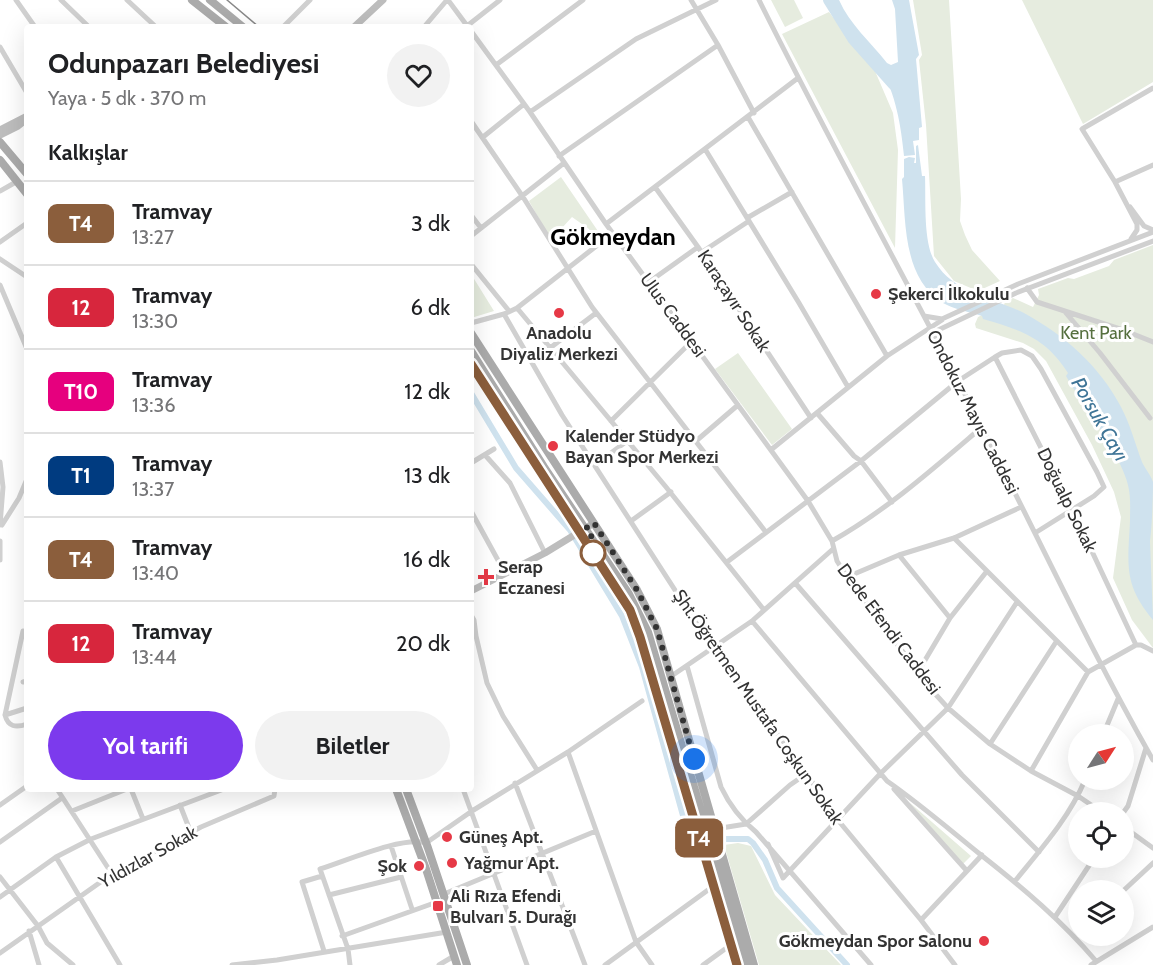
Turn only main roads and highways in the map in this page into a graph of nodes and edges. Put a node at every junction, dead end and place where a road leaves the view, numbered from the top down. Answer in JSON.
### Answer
{"nodes":[{"id":1,"x":192,"y":0,"type":"edge"},
{"id":2,"x":210,"y":0,"type":"edge"},
{"id":3,"x":383,"y":0,"type":"edge"},
{"id":4,"x":222,"y":24,"type":"edge"},
{"id":5,"x":236,"y":24,"type":"edge"},
{"id":6,"x":357,"y":24,"type":"edge"},
{"id":7,"x":24,"y":118,"type":"edge"},
{"id":8,"x":24,"y":120,"type":"edge"},
{"id":9,"x":0,"y":130,"type":"edge"},
{"id":10,"x":0,"y":135,"type":"edge"},
{"id":11,"x":0,"y":142,"type":"edge"},
{"id":12,"x":0,"y":160,"type":"edge"},
{"id":13,"x":24,"y":170,"type":"edge"},
{"id":14,"x":24,"y":191,"type":"edge"},
{"id":15,"x":474,"y":338,"type":"edge"},
{"id":16,"x":474,"y":356,"type":"edge"},
{"id":17,"x":594,"y":523,"type":"junction"},
{"id":18,"x":586,"y":528,"type":"junction"},
{"id":19,"x":474,"y":589,"type":"edge"},
{"id":20,"x":397,"y":792,"type":"edge"},
{"id":21,"x":407,"y":792,"type":"edge"},
{"id":22,"x":455,"y":960,"type":"edge"},
{"id":23,"x":467,"y":965,"type":"edge"},
{"id":24,"x":747,"y":965,"type":"edge"},
{"id":25,"x":754,"y":965,"type":"edge"}],
"edges":[{"from":1,"to":4,"type":"main road"},
{"from":2,"to":5,"type":"main road"},
{"from":3,"to":6,"type":"main road"},
{"from":7,"to":9,"type":"main road"},
{"from":8,"to":10,"type":"main road"},
{"from":11,"to":13,"type":"main road"},
{"from":12,"to":14,"type":"main road"},
{"from":15,"to":17,"type":"main road"},
{"from":16,"to":18,"type":"main road"},
{"from":17,"to":18,"type":"main road"},
{"from":17,"to":25,"type":"main road"},
{"from":18,"to":19,"type":"main road"},
{"from":18,"to":24,"type":"main road"},
{"from":20,"to":22,"type":"main road"},
{"from":21,"to":23,"type":"main road"}]}
